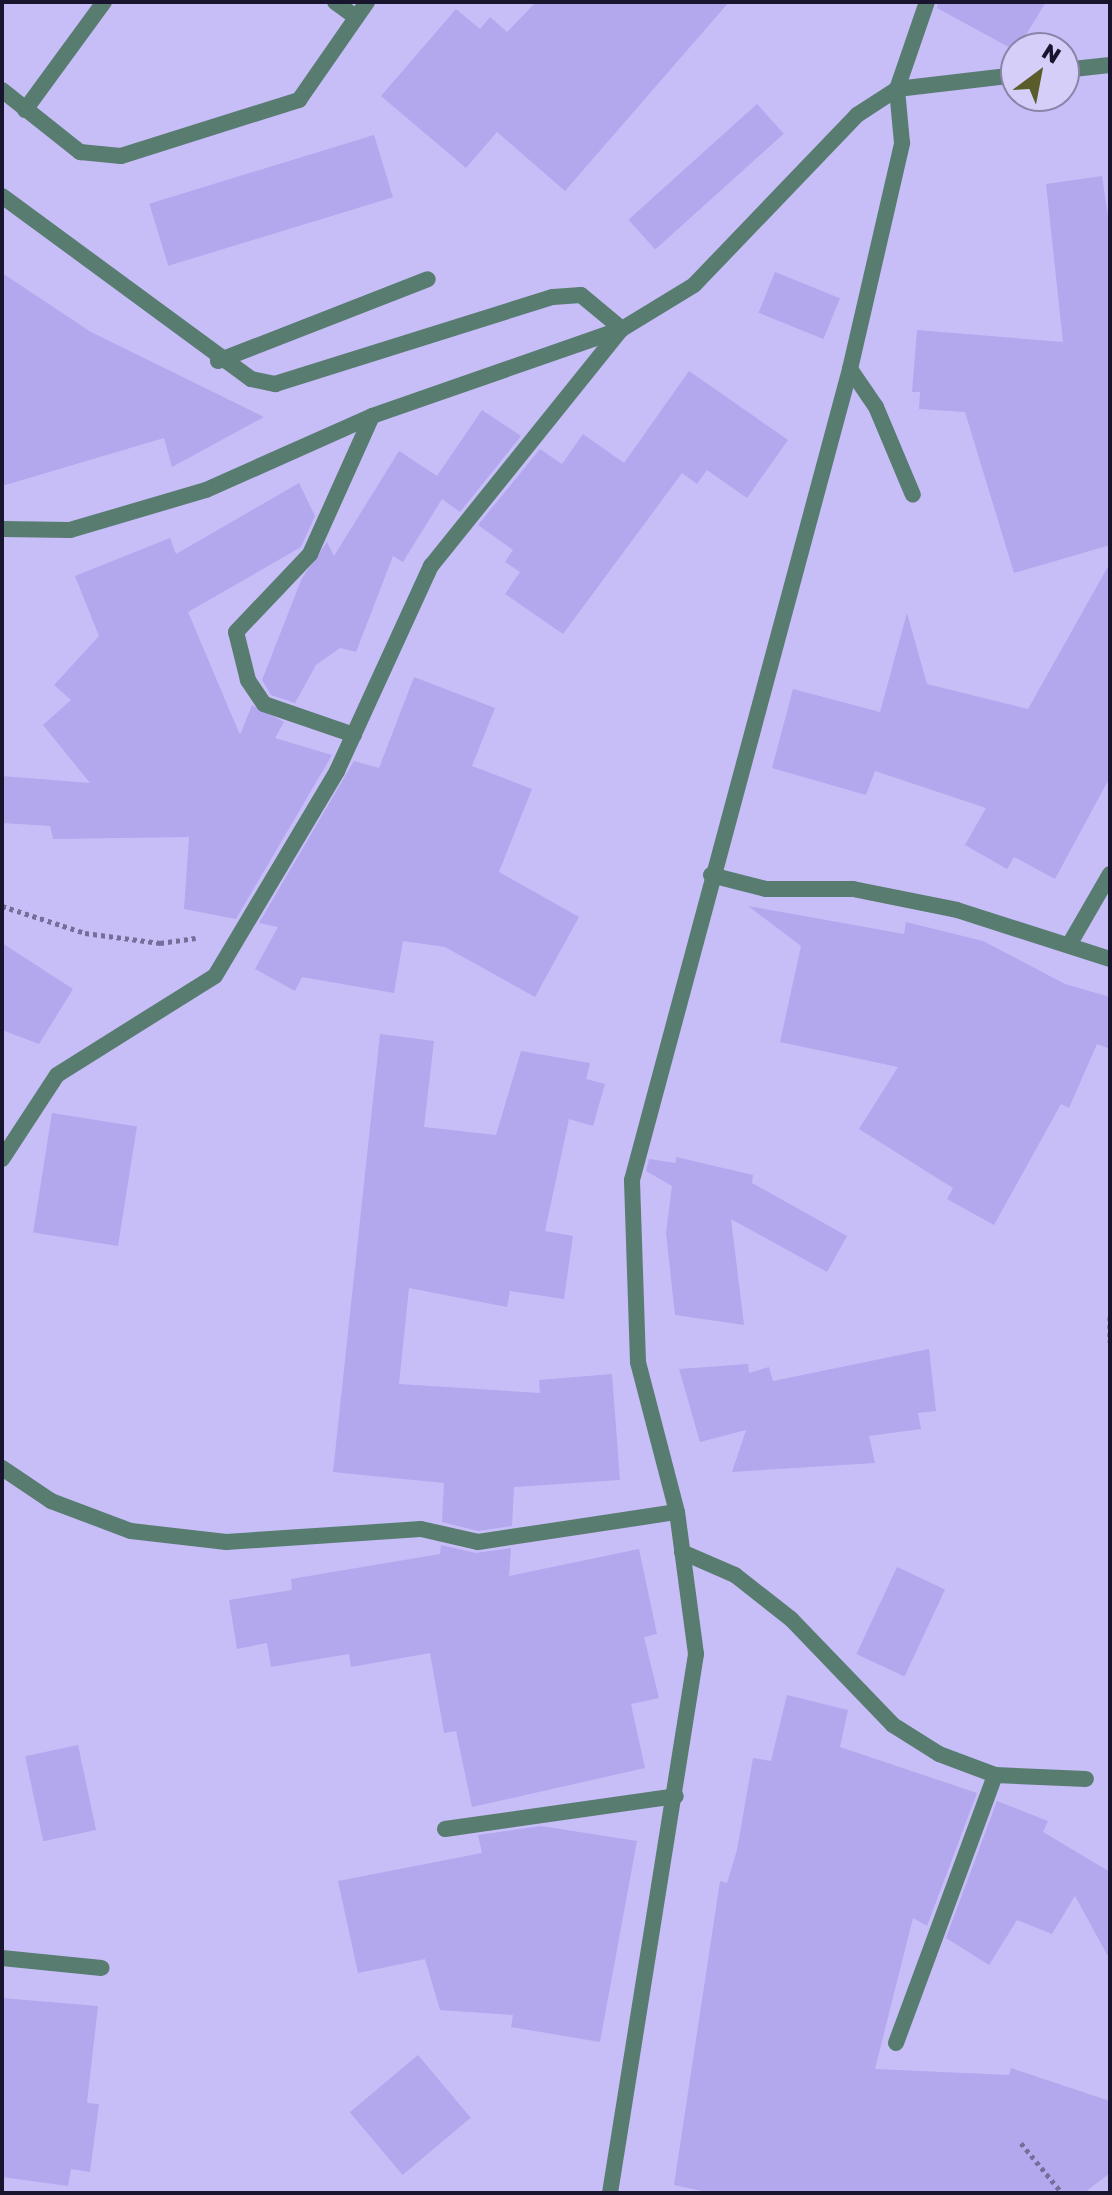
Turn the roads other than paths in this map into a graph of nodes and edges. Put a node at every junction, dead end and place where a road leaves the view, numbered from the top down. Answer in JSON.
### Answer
{"nodes":[{"id":1,"x":104,"y":2,"type":"edge"},
{"id":2,"x":335,"y":2,"type":"edge"},
{"id":3,"x":367,"y":2,"type":"edge"},
{"id":4,"x":927,"y":2,"type":"edge"},
{"id":5,"x":356,"y":17,"type":"junction"},
{"id":6,"x":1110,"y":65,"type":"edge"},
{"id":7,"x":1080,"y":68,"type":"edge"},
{"id":8,"x":1000,"y":77,"type":"edge"},
{"id":9,"x":897,"y":89,"type":"junction"},
{"id":10,"x":2,"y":90,"type":"edge"},
{"id":11,"x":25,"y":110,"type":"junction"},
{"id":12,"x":2,"y":196,"type":"edge"},
{"id":13,"x":428,"y":279,"type":"dead end"},
{"id":14,"x":622,"y":329,"type":"junction"},
{"id":15,"x":218,"y":361,"type":"junction"},
{"id":16,"x":850,"y":369,"type":"junction"},
{"id":17,"x":372,"y":416,"type":"junction"},
{"id":18,"x":913,"y":495,"type":"dead end"},
{"id":19,"x":2,"y":529,"type":"edge"},
{"id":20,"x":354,"y":735,"type":"junction"},
{"id":21,"x":1110,"y":874,"type":"edge"},
{"id":22,"x":711,"y":875,"type":"junction"},
{"id":23,"x":1069,"y":945,"type":"junction"},
{"id":24,"x":1110,"y":959,"type":"edge"},
{"id":25,"x":2,"y":1159,"type":"edge"},
{"id":26,"x":2,"y":1468,"type":"edge"},
{"id":27,"x":677,"y":1512,"type":"junction"},
{"id":28,"x":682,"y":1552,"type":"junction"},
{"id":29,"x":995,"y":1775,"type":"junction"},
{"id":30,"x":1086,"y":1779,"type":"dead end"},
{"id":31,"x":676,"y":1796,"type":"junction"},
{"id":32,"x":445,"y":1829,"type":"dead end"},
{"id":33,"x":2,"y":1958,"type":"edge"},
{"id":34,"x":102,"y":1968,"type":"dead end"},
{"id":35,"x":896,"y":2043,"type":"dead end"},
{"id":36,"x":610,"y":2193,"type":"edge"}],
"edges":[{"from":1,"to":11,"type":"street"},
{"from":2,"to":5,"type":"street"},
{"from":3,"to":5,"type":"street"},
{"from":4,"to":9,"type":"street"},
{"from":5,"to":11,"type":"street"},
{"from":6,"to":7,"type":"street"},
{"from":8,"to":9,"type":"street"},
{"from":9,"to":14,"type":"street"},
{"from":9,"to":16,"type":"street"},
{"from":10,"to":11,"type":"street"},
{"from":12,"to":15,"type":"street"},
{"from":13,"to":15,"type":"street"},
{"from":14,"to":15,"type":"street"},
{"from":14,"to":17,"type":"street"},
{"from":14,"to":20,"type":"street"},
{"from":16,"to":18,"type":"street"},
{"from":16,"to":22,"type":"street"},
{"from":17,"to":19,"type":"street"},
{"from":17,"to":20,"type":"street"},
{"from":20,"to":25,"type":"street"},
{"from":21,"to":23,"type":"street"},
{"from":22,"to":23,"type":"street"},
{"from":22,"to":27,"type":"street"},
{"from":23,"to":24,"type":"street"},
{"from":26,"to":27,"type":"street"},
{"from":27,"to":28,"type":"street"},
{"from":28,"to":29,"type":"street"},
{"from":28,"to":31,"type":"street"},
{"from":29,"to":30,"type":"street"},
{"from":29,"to":35,"type":"street"},
{"from":31,"to":32,"type":"street"},
{"from":31,"to":36,"type":"street"},
{"from":33,"to":34,"type":"street"}]}
